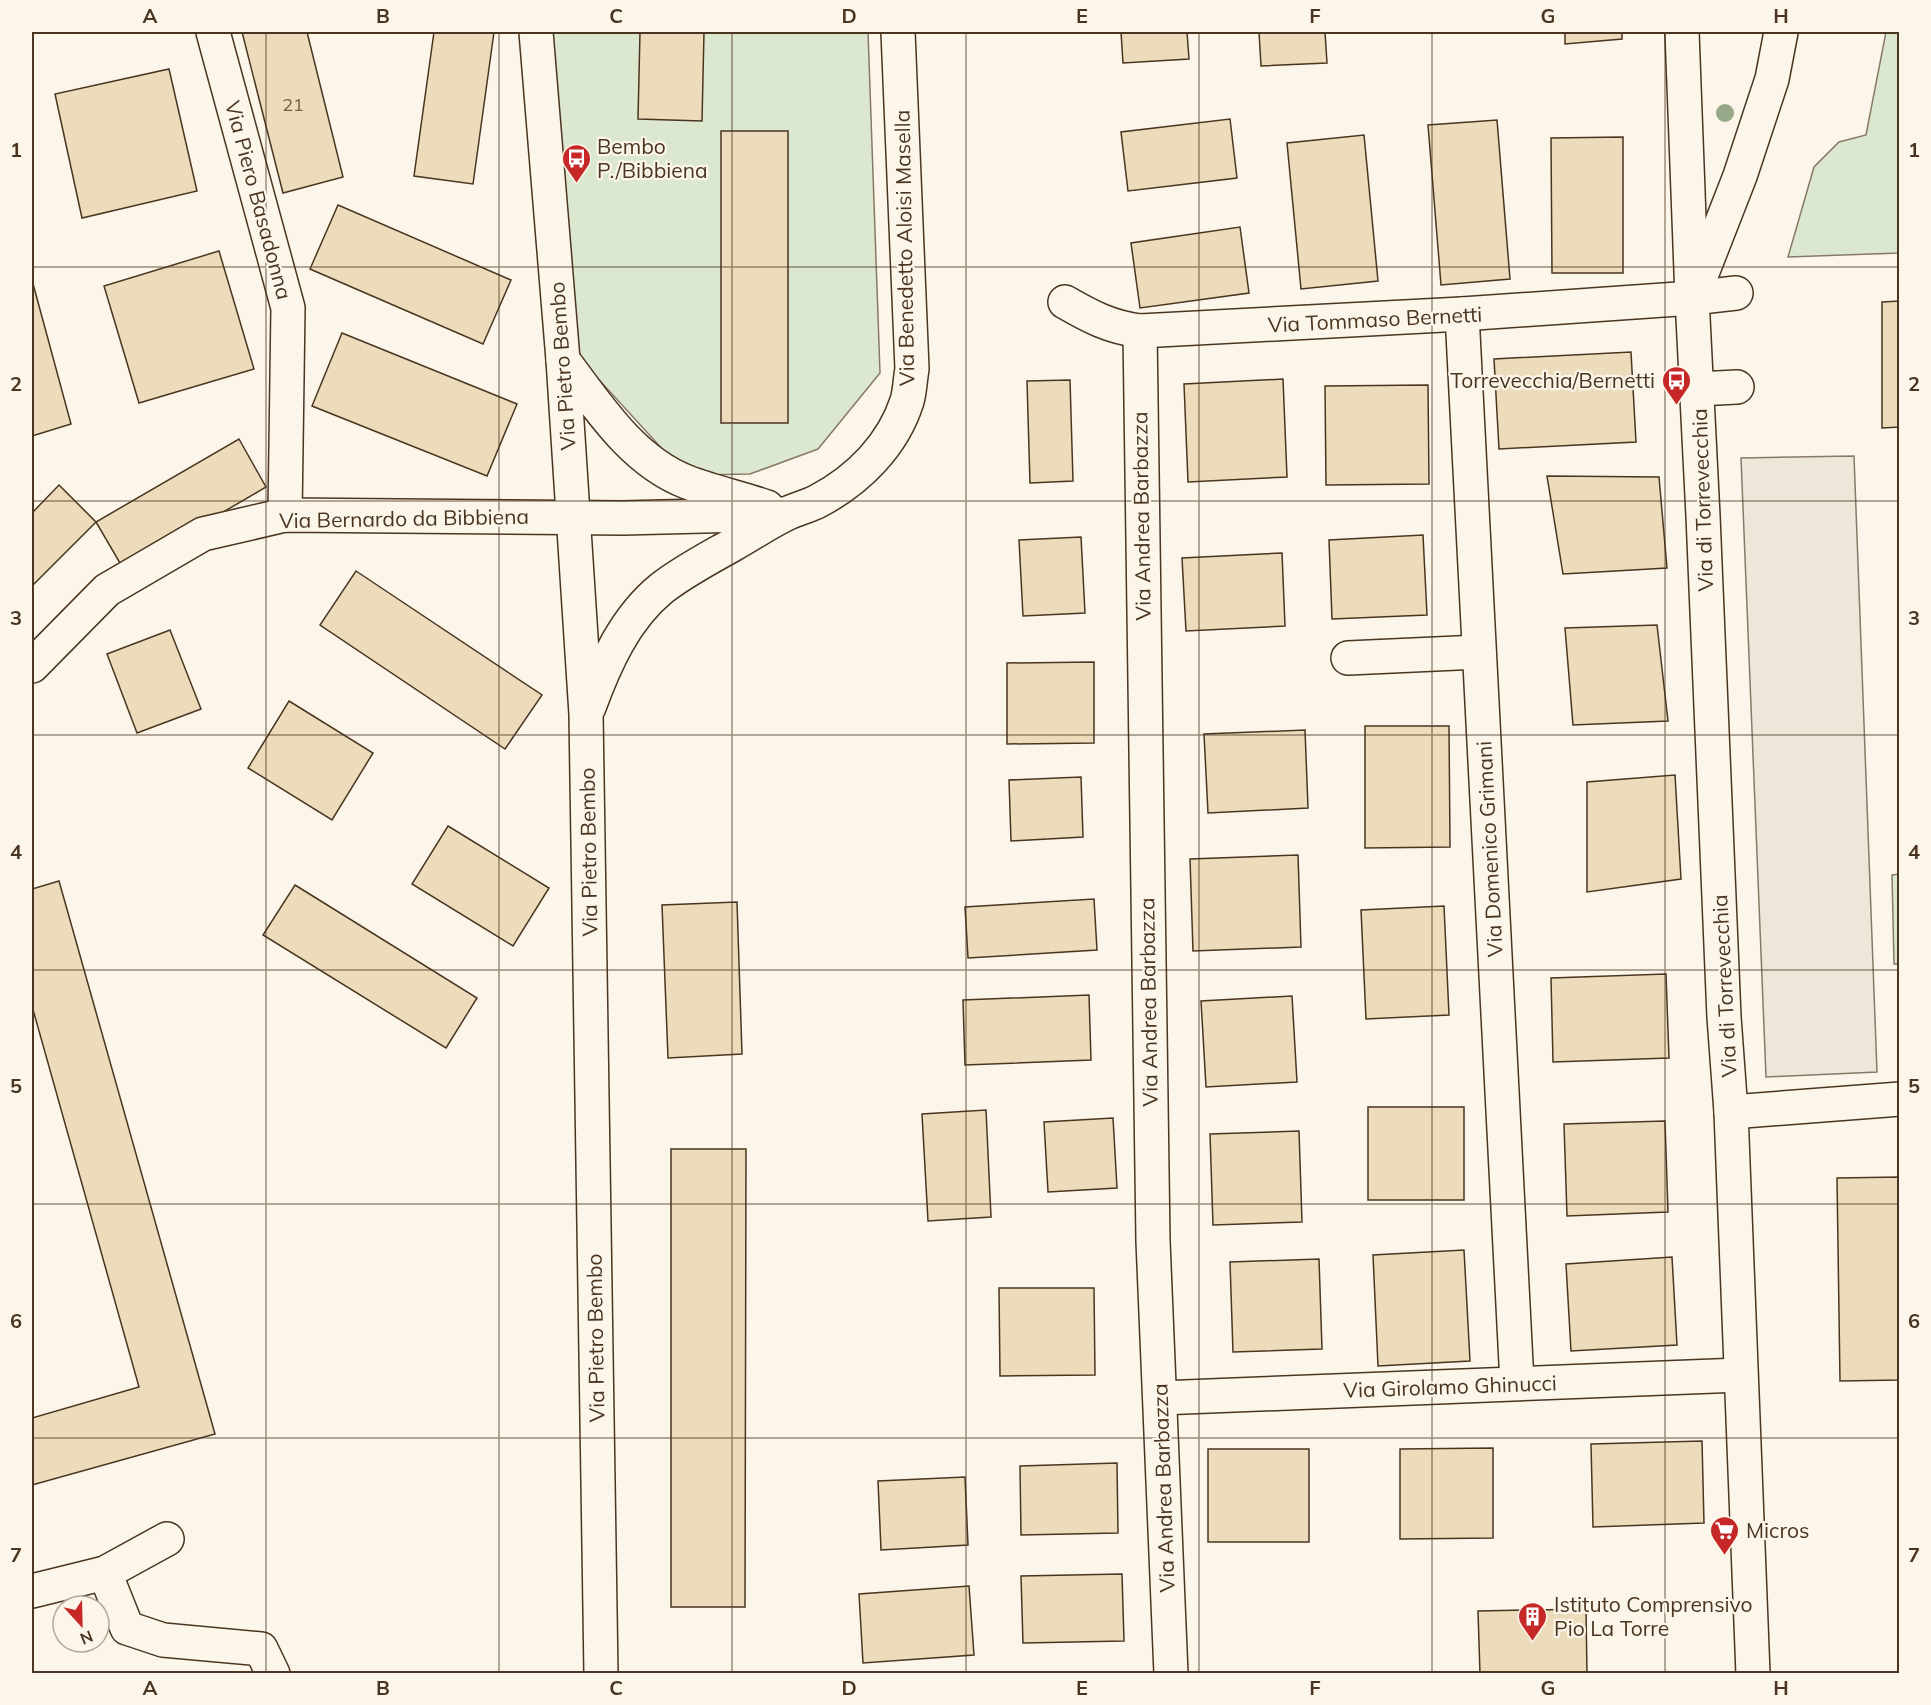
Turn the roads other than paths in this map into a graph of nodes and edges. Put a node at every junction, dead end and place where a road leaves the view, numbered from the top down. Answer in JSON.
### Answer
{"nodes":[{"id":1,"x":213,"y":32,"type":"edge"},
{"id":2,"x":536,"y":32,"type":"edge"},
{"id":3,"x":898,"y":32,"type":"edge"},
{"id":4,"x":1682,"y":32,"type":"edge"},
{"id":5,"x":1780,"y":32,"type":"edge"},
{"id":6,"x":1736,"y":294,"type":"dead end"},
{"id":7,"x":1692,"y":298,"type":"junction"},
{"id":8,"x":1065,"y":302,"type":"dead end"},
{"id":9,"x":1462,"y":314,"type":"junction"},
{"id":10,"x":1140,"y":331,"type":"junction"},
{"id":11,"x":563,"y":360,"type":"junction"},
{"id":12,"x":1737,"y":387,"type":"dead end"},
{"id":13,"x":1697,"y":389,"type":"junction"},
{"id":14,"x":786,"y":514,"type":"junction"},
{"id":15,"x":285,"y":515,"type":"junction"},
{"id":16,"x":573,"y":516,"type":"junction"},
{"id":17,"x":1479,"y":652,"type":"junction"},
{"id":18,"x":1348,"y":658,"type":"dead end"},
{"id":19,"x":32,"y":666,"type":"edge"},
{"id":20,"x":586,"y":714,"type":"junction"},
{"id":21,"x":1899,"y":1099,"type":"edge"},
{"id":22,"x":1731,"y":1112,"type":"junction"},
{"id":23,"x":1740,"y":1375,"type":"junction"},
{"id":24,"x":1518,"y":1383,"type":"junction"},
{"id":25,"x":1160,"y":1398,"type":"junction"},
{"id":26,"x":167,"y":1539,"type":"dead end"},
{"id":27,"x":105,"y":1573,"type":"junction"},
{"id":28,"x":32,"y":1591,"type":"edge"},
{"id":29,"x":273,"y":1674,"type":"edge"},
{"id":30,"x":601,"y":1674,"type":"edge"},
{"id":31,"x":1172,"y":1674,"type":"edge"},
{"id":32,"x":1753,"y":1674,"type":"edge"}],
"edges":[{"from":1,"to":15,"type":"street","name":"Via Piero Basadonna"},
{"from":2,"to":11,"type":"street","name":"Via Pietro Bembo"},
{"from":3,"to":14,"type":"street","name":"Via Benedetto Aloisi Masella"},
{"from":4,"to":7,"type":"street","name":"Via di Torrevecchia"},
{"from":5,"to":7,"type":"street","name":"Via di Torrevecchia"},
{"from":6,"to":7,"type":"street","name":"Via Tommaso Bernetti"},
{"from":7,"to":9,"type":"street","name":"Via Tommaso Bernetti"},
{"from":7,"to":13,"type":"street","name":"Via di Torrevecchia"},
{"from":8,"to":10,"type":"street","name":"Via Tommaso Bernetti"},
{"from":9,"to":10,"type":"street","name":"Via Tommaso Bernetti"},
{"from":9,"to":17,"type":"street","name":"Via Domenico Grimani"},
{"from":10,"to":25,"type":"street","name":"Via Andrea Barbazza"},
{"from":11,"to":14,"type":"street"},
{"from":11,"to":16,"type":"street","name":"Via Pietro Bembo"},
{"from":12,"to":13,"type":"street"},
{"from":13,"to":22,"type":"street","name":"Via di Torrevecchia"},
{"from":14,"to":16,"type":"street","name":"Via Benedetto Aloisi Masella"},
{"from":14,"to":20,"type":"street","name":"Via Benedetto Aloisi Masella"},
{"from":15,"to":16,"type":"street","name":"Via Bernardo da Bibbiena"},
{"from":15,"to":19,"type":"street","name":"Via Bernardo da Bibbiena"},
{"from":16,"to":20,"type":"street","name":"Via Pietro Bembo"},
{"from":17,"to":18,"type":"street"},
{"from":17,"to":24,"type":"street","name":"Via Domenico Grimani"},
{"from":20,"to":30,"type":"street","name":"Via Pietro Bembo"},
{"from":21,"to":22,"type":"street"},
{"from":22,"to":23,"type":"street","name":"Via di Torrevecchia"},
{"from":23,"to":24,"type":"street","name":"Via Girolamo Ghinucci"},
{"from":23,"to":32,"type":"street","name":"Via di Torrevecchia"},
{"from":24,"to":25,"type":"street","name":"Via Girolamo Ghinucci"},
{"from":25,"to":31,"type":"street","name":"Via Andrea Barbazza"},
{"from":26,"to":27,"type":"street"},
{"from":27,"to":28,"type":"street"},
{"from":27,"to":29,"type":"street"}]}
